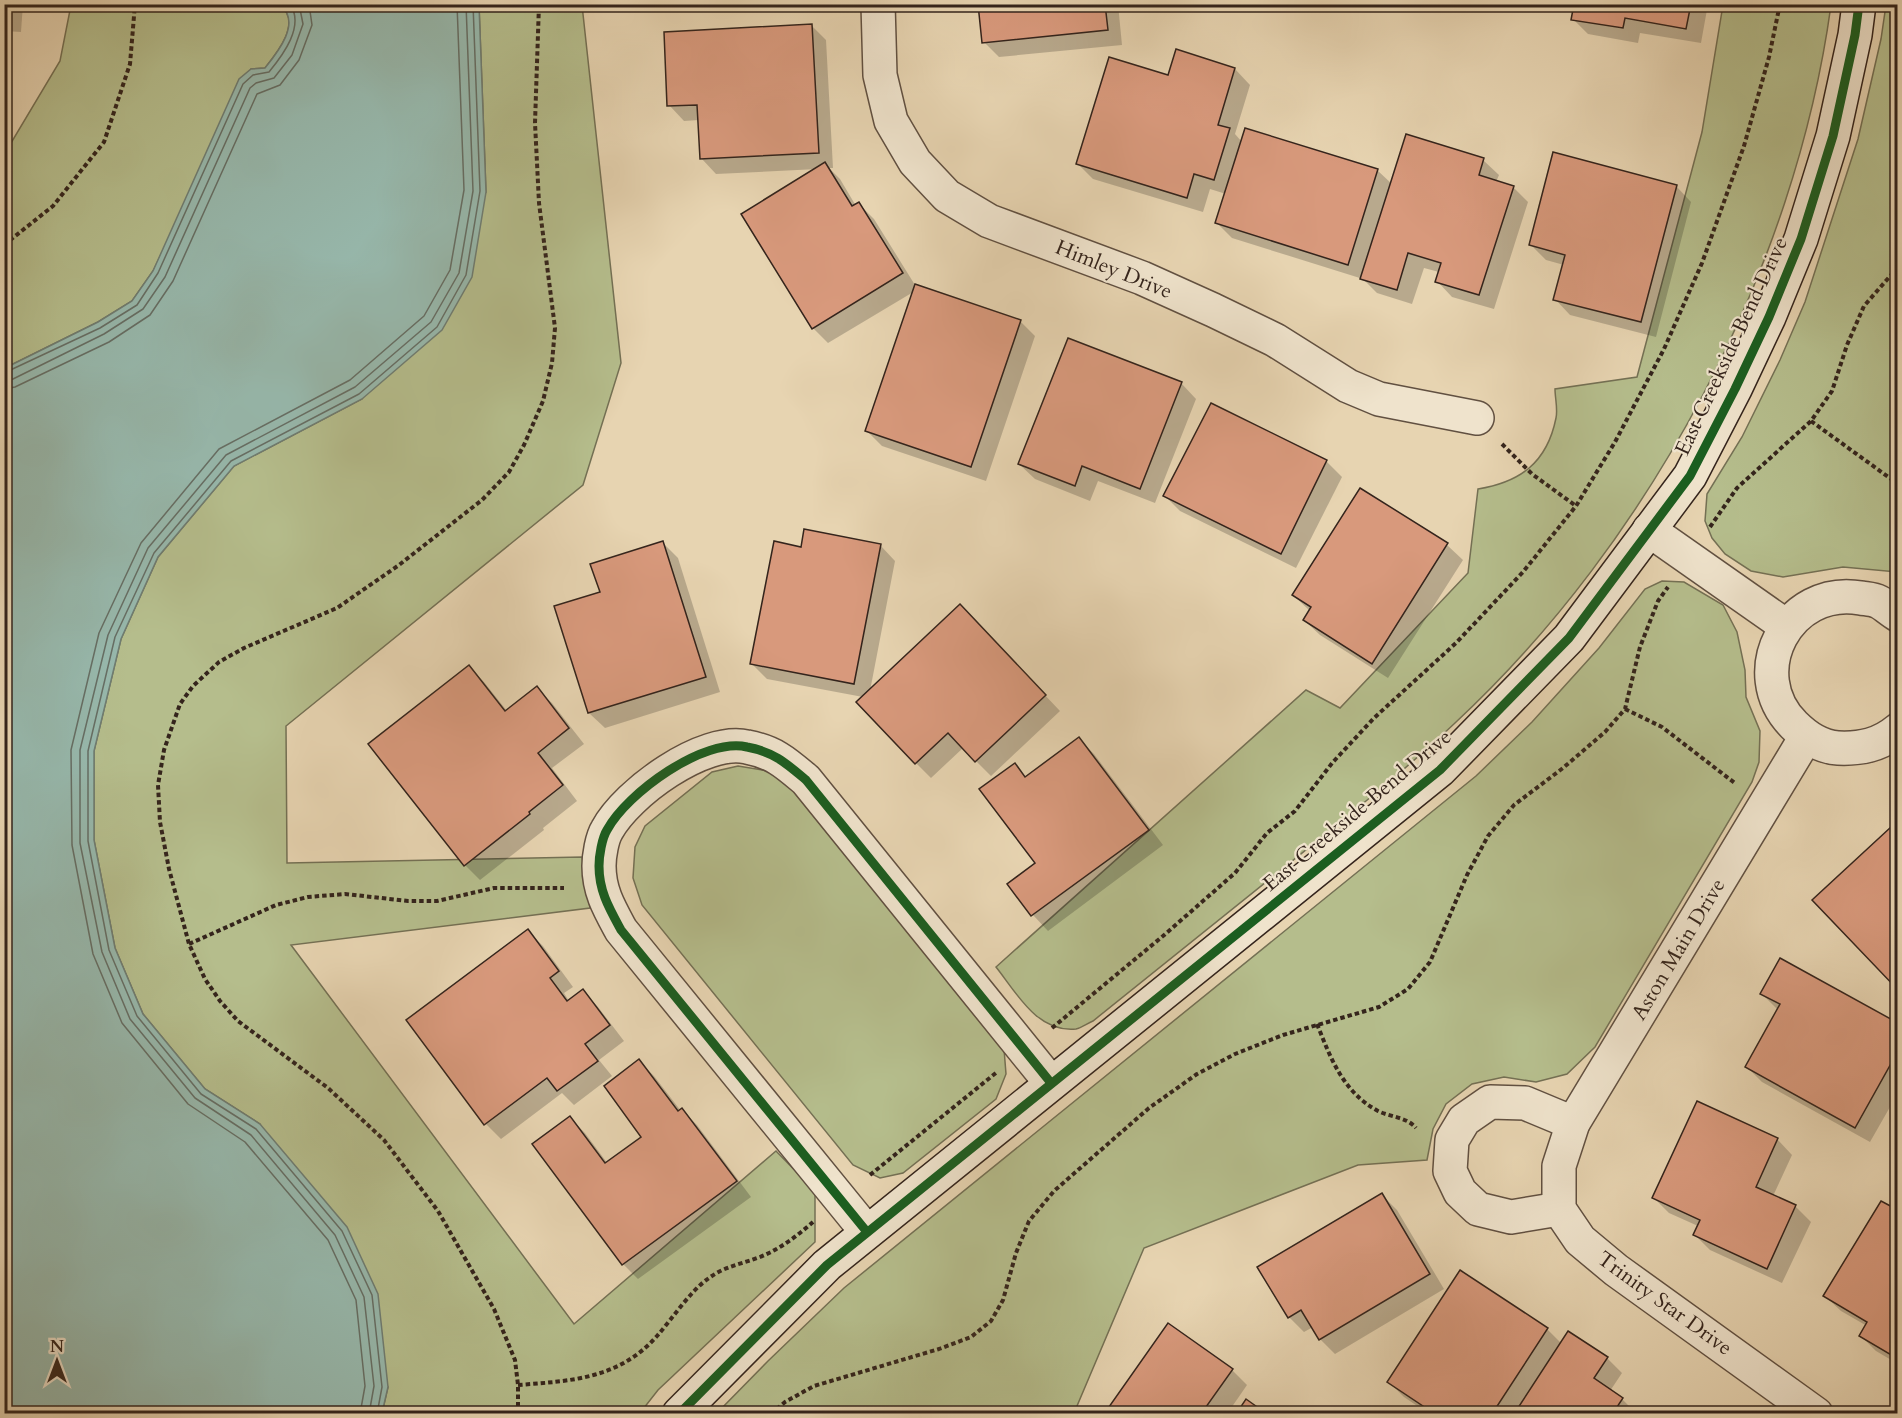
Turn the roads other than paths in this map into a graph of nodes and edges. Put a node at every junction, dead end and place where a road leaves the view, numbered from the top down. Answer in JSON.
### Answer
{"nodes":[{"id":1,"x":878,"y":4,"type":"edge"},
{"id":2,"x":1858,"y":4,"type":"edge"},
{"id":3,"x":1477,"y":418,"type":"road end"},
{"id":4,"x":1649,"y":530,"type":"junction"},
{"id":5,"x":1898,"y":615,"type":"edge"},
{"id":6,"x":1786,"y":626,"type":"junction"},
{"id":7,"x":1898,"y":730,"type":"edge"},
{"id":8,"x":1806,"y":736,"type":"junction"},
{"id":9,"x":1051,"y":1083,"type":"junction"},
{"id":10,"x":1573,"y":1123,"type":"junction"},
{"id":11,"x":1559,"y":1209,"type":"junction"},
{"id":12,"x":867,"y":1232,"type":"junction"},
{"id":13,"x":679,"y":1413,"type":"edge"},
{"id":14,"x":1816,"y":1413,"type":"edge"}],
"edges":[{"from":1,"to":3,"type":"street","name":"Himley Drive"},
{"from":2,"to":4,"type":"street","name":"East Creekside Bend Drive"},
{"from":4,"to":6,"type":"street"},
{"from":4,"to":9,"type":"street","name":"East Creekside Bend Drive"},
{"from":5,"to":6,"type":"street"},
{"from":6,"to":8,"type":"street"},
{"from":7,"to":8,"type":"street"},
{"from":8,"to":10,"type":"street","name":"Aston Main Drive"},
{"from":9,"to":12,"type":"street","name":"East Creekside Bend Drive"},
{"from":9,"to":12,"type":"street"},
{"from":10,"to":11,"type":"street","name":"Aston Main Drive"},
{"from":10,"to":11,"type":"street"},
{"from":11,"to":14,"type":"street","name":"Trinity Star Drive"},
{"from":12,"to":13,"type":"street","name":"East Creekside Bend Drive"}]}
